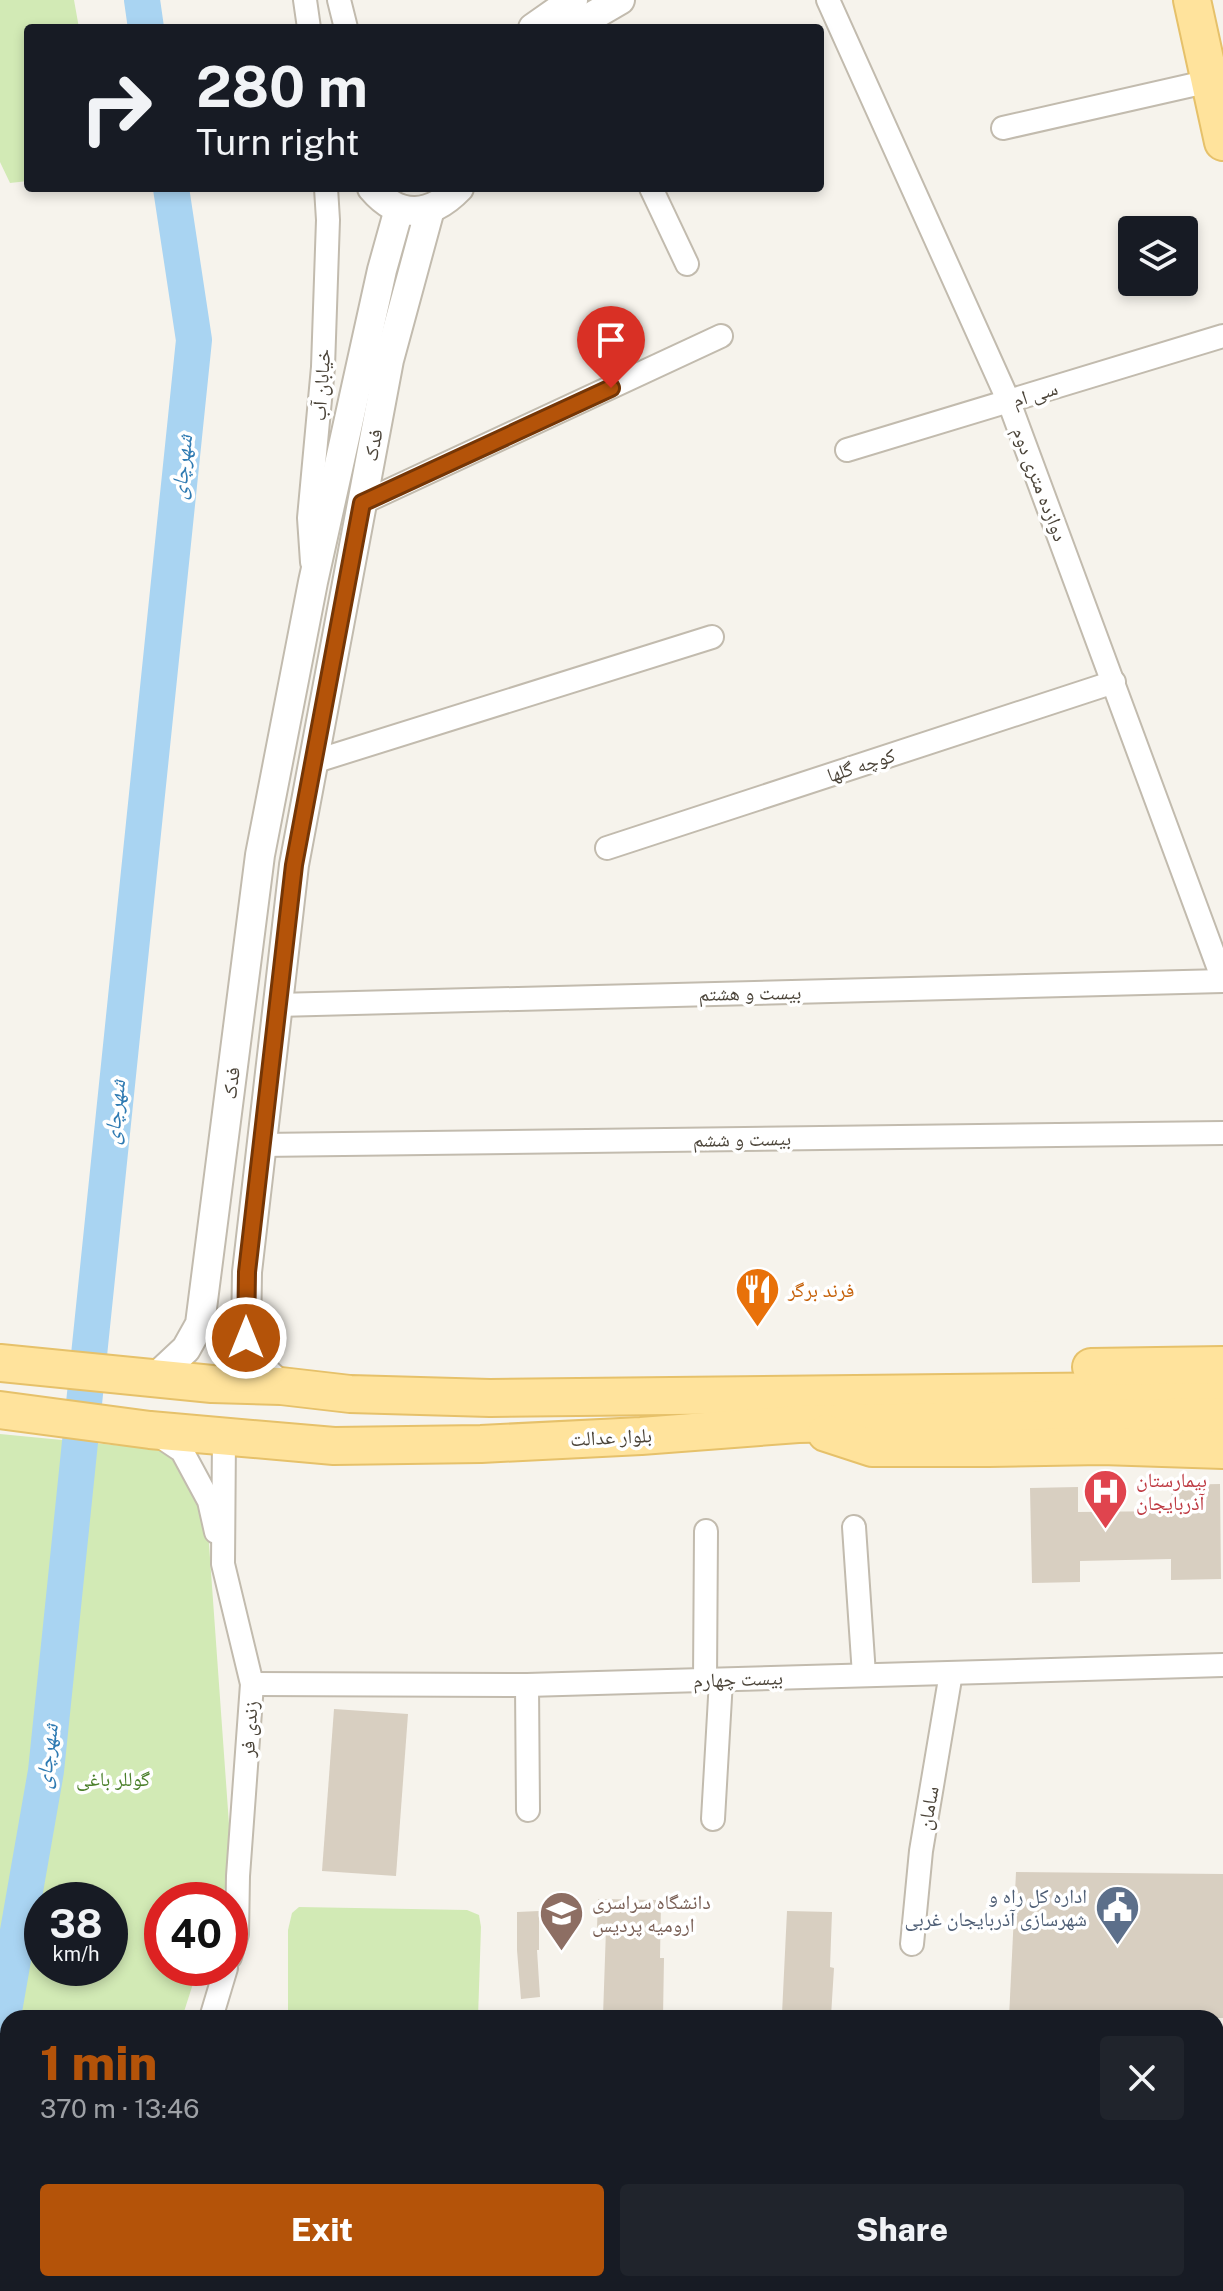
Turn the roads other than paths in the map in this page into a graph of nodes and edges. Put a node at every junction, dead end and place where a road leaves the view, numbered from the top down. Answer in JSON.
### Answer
{"nodes":[{"id":1,"x":305,"y":0,"type":"edge"},
{"id":2,"x":339,"y":0,"type":"edge"},
{"id":3,"x":620,"y":0,"type":"edge"},
{"id":4,"x":828,"y":0,"type":"edge"},
{"id":5,"x":1192,"y":0,"type":"edge"},
{"id":6,"x":574,"y":20,"type":"edge"},
{"id":7,"x":308,"y":24,"type":"edge"},
{"id":8,"x":345,"y":24,"type":"edge"},
{"id":9,"x":554,"y":24,"type":"edge"},
{"id":10,"x":1210,"y":81,"type":"junction"},
{"id":11,"x":1003,"y":128,"type":"dead end"},
{"id":12,"x":1223,"y":142,"type":"edge"},
{"id":13,"x":326,"y":192,"type":"edge"},
{"id":14,"x":376,"y":192,"type":"edge"},
{"id":15,"x":455,"y":192,"type":"edge"},
{"id":16,"x":653,"y":192,"type":"edge"},
{"id":17,"x":399,"y":209,"type":"junction"},
{"id":18,"x":430,"y":209,"type":"junction"},
{"id":19,"x":687,"y":264,"type":"dead end"},
{"id":20,"x":721,"y":336,"type":"dead end"},
{"id":21,"x":1223,"y":336,"type":"edge"},
{"id":22,"x":1009,"y":402,"type":"junction"},
{"id":23,"x":847,"y":450,"type":"dead end"},
{"id":24,"x":362,"y":503,"type":"junction"},
{"id":25,"x":313,"y":582,"type":"junction"},
{"id":26,"x":712,"y":637,"type":"dead end"},
{"id":27,"x":1114,"y":682,"type":"junction"},
{"id":28,"x":313,"y":762,"type":"junction"},
{"id":29,"x":607,"y":848,"type":"dead end"},
{"id":30,"x":1223,"y":981,"type":"edge"},
{"id":31,"x":241,"y":1002,"type":"junction"},
{"id":32,"x":277,"y":1005,"type":"junction"},
{"id":33,"x":1223,"y":1133,"type":"edge"},
{"id":34,"x":260,"y":1145,"type":"junction"},
{"id":35,"x":0,"y":1363,"type":"edge"},
{"id":36,"x":1223,"y":1365,"type":"edge"},
{"id":37,"x":155,"y":1378,"type":"junction"},
{"id":38,"x":281,"y":1386,"type":"junction"},
{"id":39,"x":1223,"y":1390,"type":"edge"},
{"id":40,"x":768,"y":1395,"type":"junction"},
{"id":41,"x":0,"y":1410,"type":"edge"},
{"id":42,"x":1223,"y":1416,"type":"edge"},
{"id":43,"x":798,"y":1424,"type":"junction"},
{"id":44,"x":150,"y":1430,"type":"junction"},
{"id":45,"x":224,"y":1437,"type":"junction"},
{"id":46,"x":1223,"y":1450,"type":"edge"},
{"id":47,"x":854,"y":1527,"type":"dead end"},
{"id":48,"x":706,"y":1531,"type":"dead end"},
{"id":49,"x":223,"y":1564,"type":"junction"},
{"id":50,"x":1223,"y":1665,"type":"edge"},
{"id":51,"x":951,"y":1673,"type":"junction"},
{"id":52,"x":864,"y":1675,"type":"junction"},
{"id":53,"x":713,"y":1680,"type":"junction"},
{"id":54,"x":252,"y":1684,"type":"junction"},
{"id":55,"x":527,"y":1685,"type":"junction"},
{"id":56,"x":528,"y":1810,"type":"dead end"},
{"id":57,"x":713,"y":1819,"type":"dead end"},
{"id":58,"x":238,"y":1882,"type":"edge"},
{"id":59,"x":912,"y":1944,"type":"dead end"},
{"id":60,"x":221,"y":1986,"type":"edge"},
{"id":61,"x":213,"y":2010,"type":"edge"}],
"edges":[{"from":1,"to":7,"type":"street"},
{"from":2,"to":8,"type":"street"},
{"from":3,"to":6,"type":"street"},
{"from":4,"to":22,"type":"street","name":"دوازده متری دوم"},
{"from":5,"to":10,"type":"main road"},
{"from":6,"to":9,"type":"street"},
{"from":10,"to":11,"type":"street"},
{"from":10,"to":12,"type":"main road"},
{"from":13,"to":25,"type":"street","name":"خیابان آب"},
{"from":14,"to":17,"type":"street"},
{"from":15,"to":18,"type":"street"},
{"from":16,"to":19,"type":"street"},
{"from":17,"to":18,"type":"street"},
{"from":17,"to":25,"type":"street","name":"فدک"},
{"from":18,"to":24,"type":"street","name":"فدک"},
{"from":20,"to":24,"type":"street"},
{"from":21,"to":22,"type":"street","name":"سی ام"},
{"from":22,"to":23,"type":"street","name":"سی ام"},
{"from":22,"to":27,"type":"street","name":"دوازده متری دوم"},
{"from":24,"to":28,"type":"street","name":"فدک"},
{"from":25,"to":31,"type":"street","name":"فدک"},
{"from":26,"to":28,"type":"street"},
{"from":27,"to":29,"type":"street","name":"کوچه گلها"},
{"from":27,"to":30,"type":"street","name":"دوازده متری دوم"},
{"from":28,"to":32,"type":"street","name":"فدک"},
{"from":30,"to":32,"type":"street","name":"بیست و هشتم"},
{"from":31,"to":32,"type":"street"},
{"from":31,"to":37,"type":"street","name":"فدک"},
{"from":32,"to":34,"type":"street","name":"فدک"},
{"from":33,"to":34,"type":"street","name":"بیست و ششم"},
{"from":34,"to":38,"type":"street","name":"فدک"},
{"from":35,"to":37,"type":"main road","name":"بلوار عدالت"},
{"from":36,"to":40,"type":"main road"},
{"from":37,"to":38,"type":"main road","name":"بلوار عدالت"},
{"from":38,"to":40,"type":"main road","name":"بلوار عدالت"},
{"from":39,"to":40,"type":"main road","name":"بلوار عدالت"},
{"from":41,"to":44,"type":"main road","name":"بلوار عدالت"},
{"from":42,"to":43,"type":"main road","name":"بلوار عدالت"},
{"from":43,"to":45,"type":"main road","name":"بلوار عدالت"},
{"from":43,"to":46,"type":"main road"},
{"from":44,"to":45,"type":"main road","name":"بلوار عدالت"},
{"from":44,"to":49,"type":"street"},
{"from":45,"to":49,"type":"street","name":"زندی فر"},
{"from":47,"to":52,"type":"street"},
{"from":48,"to":53,"type":"street"},
{"from":49,"to":54,"type":"street","name":"زندی فر"},
{"from":50,"to":51,"type":"street","name":"بیست چهارم"},
{"from":51,"to":52,"type":"street","name":"بیست چهارم"},
{"from":51,"to":59,"type":"street","name":"سامان"},
{"from":52,"to":53,"type":"street","name":"بیست چهارم"},
{"from":53,"to":55,"type":"street","name":"بیست چهارم"},
{"from":53,"to":57,"type":"street"},
{"from":54,"to":55,"type":"street","name":"بیست چهارم"},
{"from":54,"to":58,"type":"street","name":"زندی فر"},
{"from":55,"to":56,"type":"street"},
{"from":60,"to":61,"type":"street"}]}
